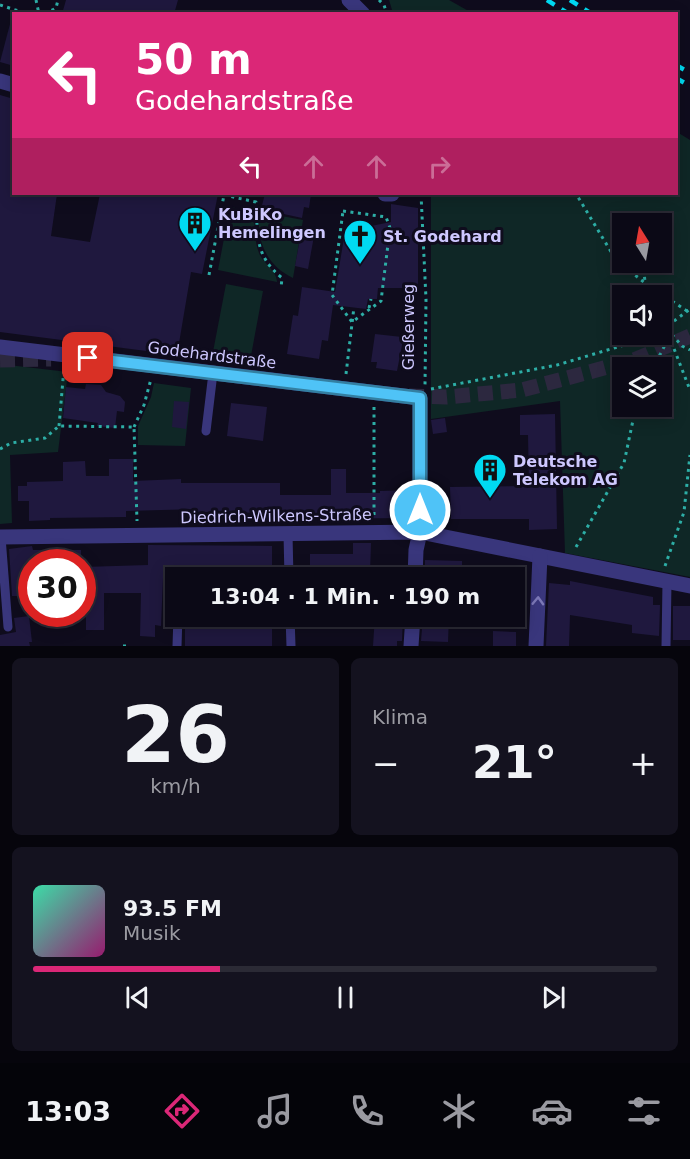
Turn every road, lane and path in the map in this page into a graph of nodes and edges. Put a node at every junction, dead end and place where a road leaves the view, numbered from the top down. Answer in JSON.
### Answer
{"nodes":[{"id":1,"x":58,"y":0,"type":"edge"},
{"id":2,"x":349,"y":0,"type":"edge"},
{"id":3,"x":0,"y":5,"type":"edge"},
{"id":4,"x":22,"y":12,"type":"edge"},
{"id":5,"x":49,"y":12,"type":"edge"},
{"id":6,"x":361,"y":12,"type":"edge"},
{"id":7,"x":224,"y":195,"type":"edge"},
{"id":8,"x":228,"y":195,"type":"edge"},
{"id":9,"x":421,"y":195,"type":"edge"},
{"id":10,"x":574,"y":195,"type":"edge"},
{"id":11,"x":644,"y":273,"type":"edge"},
{"id":12,"x":209,"y":275,"type":"dead end"},
{"id":13,"x":645,"y":283,"type":"junction"},
{"id":14,"x":280,"y":288,"type":"dead end"},
{"id":15,"x":371,"y":299,"type":"dead end"},
{"id":16,"x":354,"y":307,"type":"dead end"},
{"id":17,"x":369,"y":310,"type":"junction"},
{"id":18,"x":689,"y":311,"type":"edge"},
{"id":19,"x":352,"y":322,"type":"junction"},
{"id":20,"x":672,"y":323,"type":"edge"},
{"id":21,"x":672,"y":337,"type":"edge"},
{"id":22,"x":623,"y":345,"type":"edge"},
{"id":23,"x":671,"y":345,"type":"edge"},
{"id":24,"x":0,"y":347,"type":"edge"},
{"id":25,"x":690,"y":350,"type":"edge"},
{"id":26,"x":66,"y":355,"type":"junction"},
{"id":27,"x":155,"y":366,"type":"junction"},
{"id":28,"x":213,"y":373,"type":"junction"},
{"id":29,"x":344,"y":389,"type":"junction"},
{"id":30,"x":690,"y":390,"type":"edge"},
{"id":31,"x":373,"y":393,"type":"junction"},
{"id":32,"x":420,"y":398,"type":"junction"},
{"id":33,"x":634,"y":417,"type":"edge"},
{"id":34,"x":59,"y":426,"type":"junction"},
{"id":35,"x":134,"y":427,"type":"junction"},
{"id":36,"x":206,"y":431,"type":"dead end"},
{"id":37,"x":0,"y":449,"type":"edge"},
{"id":38,"x":690,"y":455,"type":"edge"},
{"id":39,"x":420,"y":532,"type":"junction"},
{"id":40,"x":374,"y":533,"type":"junction"},
{"id":41,"x":288,"y":534,"type":"junction"},
{"id":42,"x":137,"y":535,"type":"junction"},
{"id":43,"x":1,"y":537,"type":"edge"},
{"id":44,"x":540,"y":556,"type":"junction"},
{"id":45,"x":568,"y":562,"type":"junction"},
{"id":46,"x":289,"y":567,"type":"edge"},
{"id":47,"x":415,"y":567,"type":"edge"},
{"id":48,"x":663,"y":581,"type":"junction"},
{"id":49,"x":690,"y":586,"type":"edge"},
{"id":50,"x":8,"y":627,"type":"dead end"},
{"id":51,"x":178,"y":627,"type":"edge"},
{"id":52,"x":290,"y":627,"type":"edge"},
{"id":53,"x":412,"y":627,"type":"edge"},
{"id":54,"x":177,"y":646,"type":"edge"},
{"id":55,"x":291,"y":646,"type":"edge"},
{"id":56,"x":411,"y":646,"type":"edge"},
{"id":57,"x":536,"y":646,"type":"edge"},
{"id":58,"x":666,"y":646,"type":"edge"}],
"edges":[{"from":1,"to":5,"type":"path"},
{"from":2,"to":6,"type":"street"},
{"from":3,"to":4,"type":"path"},
{"from":7,"to":12,"type":"path"},
{"from":8,"to":14,"type":"path"},
{"from":9,"to":32,"type":"path","name":"Gießerweg"},
{"from":10,"to":13,"type":"path"},
{"from":11,"to":13,"type":"path"},
{"from":13,"to":18,"type":"path"},
{"from":15,"to":17,"type":"path"},
{"from":16,"to":19,"type":"path"},
{"from":17,"to":19,"type":"path"},
{"from":17,"to":19,"type":"path"},
{"from":18,"to":20,"type":"path"},
{"from":19,"to":29,"type":"path"},
{"from":21,"to":25,"type":"path"},
{"from":22,"to":32,"type":"path"},
{"from":23,"to":30,"type":"path"},
{"from":24,"to":26,"type":"street","name":"Godehardstraße"},
{"from":26,"to":27,"type":"street","name":"Godehardstraße"},
{"from":26,"to":34,"type":"path"},
{"from":27,"to":28,"type":"street","name":"Godehardstraße"},
{"from":27,"to":35,"type":"path"},
{"from":28,"to":29,"type":"street","name":"Godehardstraße"},
{"from":28,"to":36,"type":"lane"},
{"from":29,"to":31,"type":"street","name":"Godehardstraße"},
{"from":31,"to":32,"type":"street","name":"Godehardstraße"},
{"from":31,"to":40,"type":"path"},
{"from":32,"to":39,"type":"street"},
{"from":33,"to":45,"type":"path"},
{"from":34,"to":35,"type":"path"},
{"from":34,"to":37,"type":"path"},
{"from":35,"to":42,"type":"path"},
{"from":38,"to":48,"type":"path"},
{"from":39,"to":40,"type":"street","name":"Diedrich-Wilkens-Straße"},
{"from":39,"to":44,"type":"street","name":"Diedrich-Wilkens-Straße"},
{"from":39,"to":47,"type":"street"},
{"from":40,"to":41,"type":"street","name":"Diedrich-Wilkens-Straße"},
{"from":41,"to":42,"type":"street","name":"Diedrich-Wilkens-Straße"},
{"from":41,"to":46,"type":"lane"},
{"from":42,"to":43,"type":"street","name":"Diedrich-Wilkens-Straße"},
{"from":43,"to":50,"type":"lane"},
{"from":44,"to":45,"type":"street","name":"Diedrich-Wilkens-Straße"},
{"from":57,"to":44,"type":"street","one_way":true},
{"from":45,"to":48,"type":"street","name":"Diedrich-Wilkens-Straße"},
{"from":48,"to":49,"type":"street","name":"Diedrich-Wilkens-Straße"},
{"from":48,"to":58,"type":"lane"},
{"from":51,"to":54,"type":"lane"},
{"from":52,"to":55,"type":"lane"},
{"from":53,"to":56,"type":"street"}]}
